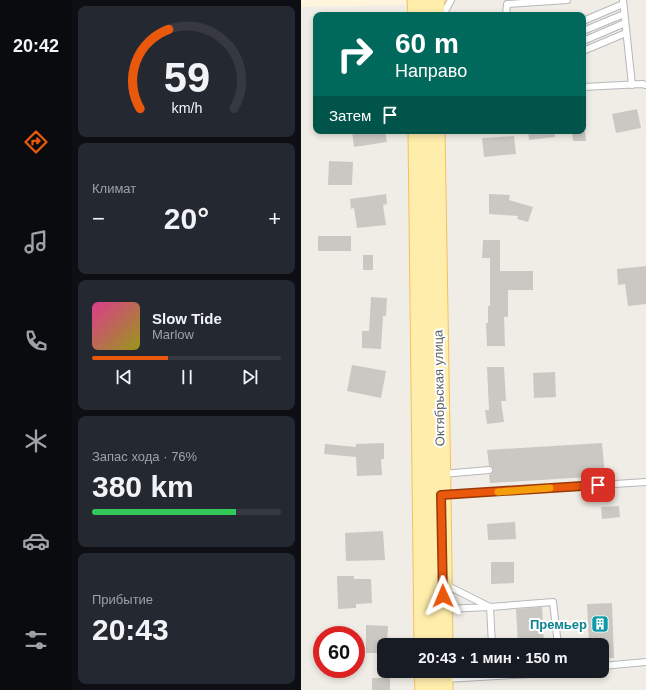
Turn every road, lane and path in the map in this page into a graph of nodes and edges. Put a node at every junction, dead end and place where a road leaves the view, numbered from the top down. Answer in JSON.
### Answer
{"nodes":[{"id":1,"x":417,"y":0,"type":"edge"},
{"id":2,"x":435,"y":0,"type":"edge"},
{"id":3,"x":451,"y":0,"type":"edge"},
{"id":4,"x":567,"y":0,"type":"edge"},
{"id":5,"x":623,"y":2,"type":"edge"},
{"id":6,"x":418,"y":12,"type":"edge"},
{"id":7,"x":434,"y":12,"type":"edge"},
{"id":8,"x":445,"y":12,"type":"edge"},
{"id":9,"x":506,"y":12,"type":"edge"},
{"id":10,"x":624,"y":14,"type":"junction"},
{"id":11,"x":586,"y":20,"type":"edge"},
{"id":12,"x":625,"y":23,"type":"junction"},
{"id":13,"x":586,"y":30,"type":"edge"},
{"id":14,"x":626,"y":33,"type":"junction"},
{"id":15,"x":586,"y":40,"type":"edge"},
{"id":16,"x":586,"y":50,"type":"edge"},
{"id":17,"x":632,"y":85,"type":"junction"},
{"id":18,"x":646,"y":85,"type":"edge"},
{"id":19,"x":586,"y":87,"type":"edge"},
{"id":20,"x":418,"y":134,"type":"edge"},
{"id":21,"x":435,"y":134,"type":"edge"},
{"id":22,"x":489,"y":470,"type":"dead end"},
{"id":23,"x":441,"y":474,"type":"junction"},
{"id":24,"x":646,"y":482,"type":"edge"},
{"id":25,"x":441,"y":495,"type":"junction"},
{"id":26,"x":443,"y":584,"type":"junction"},
{"id":27,"x":491,"y":607,"type":"junction"},
{"id":28,"x":443,"y":609,"type":"junction"},
{"id":29,"x":424,"y":638,"type":"edge"},
{"id":30,"x":443,"y":638,"type":"edge"},
{"id":31,"x":493,"y":638,"type":"edge"},
{"id":32,"x":556,"y":638,"type":"edge"},
{"id":33,"x":646,"y":662,"type":"edge"},
{"id":34,"x":609,"y":665,"type":"edge"},
{"id":35,"x":424,"y":678,"type":"edge"},
{"id":36,"x":460,"y":678,"type":"edge"},
{"id":37,"x":443,"y":680,"type":"edge"},
{"id":38,"x":425,"y":690,"type":"edge"}],
"edges":[{"from":1,"to":6,"type":"main road"},
{"from":2,"to":7,"type":"main road"},
{"from":3,"to":8,"type":"lane"},
{"from":4,"to":9,"type":"lane"},
{"from":5,"to":10,"type":"lane"},
{"from":5,"to":11,"type":"lane"},
{"from":10,"to":12,"type":"lane"},
{"from":10,"to":13,"type":"lane"},
{"from":12,"to":14,"type":"lane"},
{"from":12,"to":15,"type":"lane"},
{"from":14,"to":16,"type":"lane"},
{"from":14,"to":17,"type":"lane"},
{"from":17,"to":18,"type":"lane"},
{"from":17,"to":19,"type":"lane"},
{"from":20,"to":29,"type":"main road","name":"Октябрьская улица"},
{"from":21,"to":23,"type":"main road","name":"Октябрьская улица"},
{"from":22,"to":23,"type":"lane"},
{"from":23,"to":25,"type":"main road","name":"Октябрьская улица"},
{"from":24,"to":25,"type":"lane"},
{"from":25,"to":26,"type":"main road","name":"Октябрьская улица"},
{"from":26,"to":27,"type":"lane"},
{"from":26,"to":28,"type":"main road","name":"Октябрьская улица"},
{"from":27,"to":28,"type":"lane"},
{"from":27,"to":31,"type":"lane"},
{"from":27,"to":32,"type":"lane"},
{"from":28,"to":30,"type":"main road","name":"Октябрьская улица"},
{"from":33,"to":34,"type":"lane"},
{"from":35,"to":38,"type":"main road"},
{"from":36,"to":37,"type":"lane"}]}
